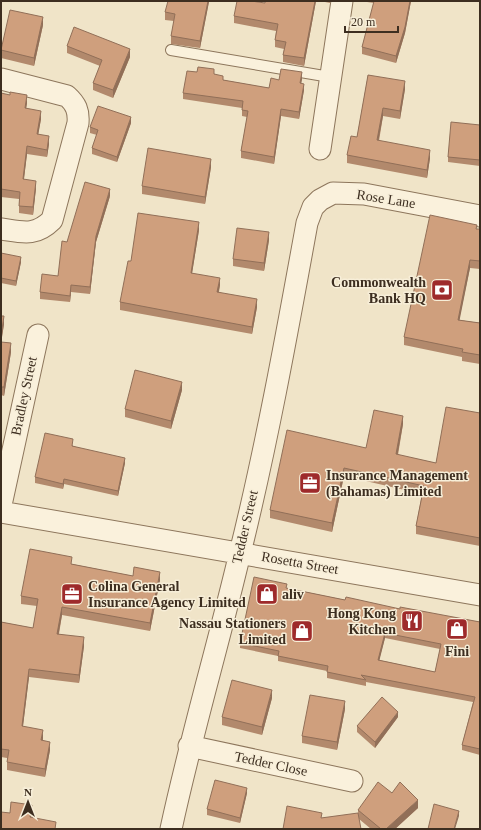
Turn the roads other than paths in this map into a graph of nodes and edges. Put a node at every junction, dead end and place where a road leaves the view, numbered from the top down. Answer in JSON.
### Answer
{"nodes":[{"id":1,"x":342,"y":1,"type":"edge"},
{"id":2,"x":172,"y":50,"type":"dead end"},
{"id":3,"x":330,"y":77,"type":"junction"},
{"id":4,"x":1,"y":79,"type":"edge"},
{"id":5,"x":320,"y":149,"type":"dead end"},
{"id":6,"x":480,"y":216,"type":"edge"},
{"id":7,"x":307,"y":223,"type":"joint"},
{"id":8,"x":1,"y":228,"type":"edge"},
{"id":9,"x":38,"y":335,"type":"dead end"},
{"id":10,"x":1,"y":505,"type":"edge"},
{"id":11,"x":1,"y":512,"type":"edge"},
{"id":12,"x":240,"y":553,"type":"junction"},
{"id":13,"x":480,"y":595,"type":"edge"},
{"id":14,"x":189,"y":746,"type":"junction"},
{"id":15,"x":352,"y":781,"type":"dead end"},
{"id":16,"x":171,"y":829,"type":"edge"}],
"edges":[{"from":1,"to":3,"type":"street"},
{"from":2,"to":3,"type":"lane"},
{"from":3,"to":5,"type":"street"},
{"from":4,"to":8,"type":"street"},
{"from":6,"to":7,"type":"street","name":"Rose Lane"},
{"from":7,"to":12,"type":"street","name":"Tedder Street"},
{"from":9,"to":10,"type":"street","name":"Bradley Street"},
{"from":11,"to":12,"type":"street","name":"Rosetta Street"},
{"from":12,"to":13,"type":"street","name":"Rosetta Street"},
{"from":12,"to":14,"type":"street","name":"Tedder Street"},
{"from":14,"to":15,"type":"street","name":"Tedder Close"},
{"from":14,"to":16,"type":"street","name":"Tedder Street"}]}
